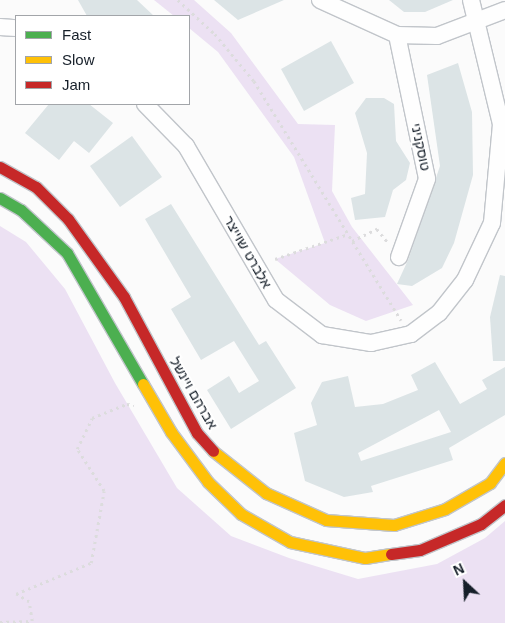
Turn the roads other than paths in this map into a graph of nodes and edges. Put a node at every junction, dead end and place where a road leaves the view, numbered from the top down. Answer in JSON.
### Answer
{"nodes":[{"id":1,"x":320,"y":0,"type":"edge"},
{"id":2,"x":471,"y":0,"type":"edge"},
{"id":3,"x":505,"y":10,"type":"edge"},
{"id":4,"x":478,"y":22,"type":"junction"},
{"id":5,"x":0,"y":27,"type":"edge"},
{"id":6,"x":15,"y":28,"type":"edge"},
{"id":7,"x":397,"y":35,"type":"junction"},
{"id":8,"x":146,"y":105,"type":"edge"},
{"id":9,"x":0,"y":167,"type":"edge"},
{"id":10,"x":0,"y":198,"type":"edge"},
{"id":11,"x":399,"y":257,"type":"road end"},
{"id":12,"x":505,"y":463,"type":"edge"},
{"id":13,"x":505,"y":505,"type":"edge"}],
"edges":[{"from":1,"to":7,"type":"street"},
{"from":2,"to":4,"type":"street","name":"אלברט שוייצר"},
{"from":3,"to":4,"type":"street"},
{"from":4,"to":7,"type":"street"},
{"from":4,"to":8,"type":"street","name":"אלברט שוייצר"},
{"from":5,"to":6,"type":"street"},
{"from":7,"to":11,"type":"street","name":"טוסקניני"},
{"from":9,"to":12,"type":"main road","name":"אברהם ויינשל"},
{"from":10,"to":13,"type":"main road"}]}
